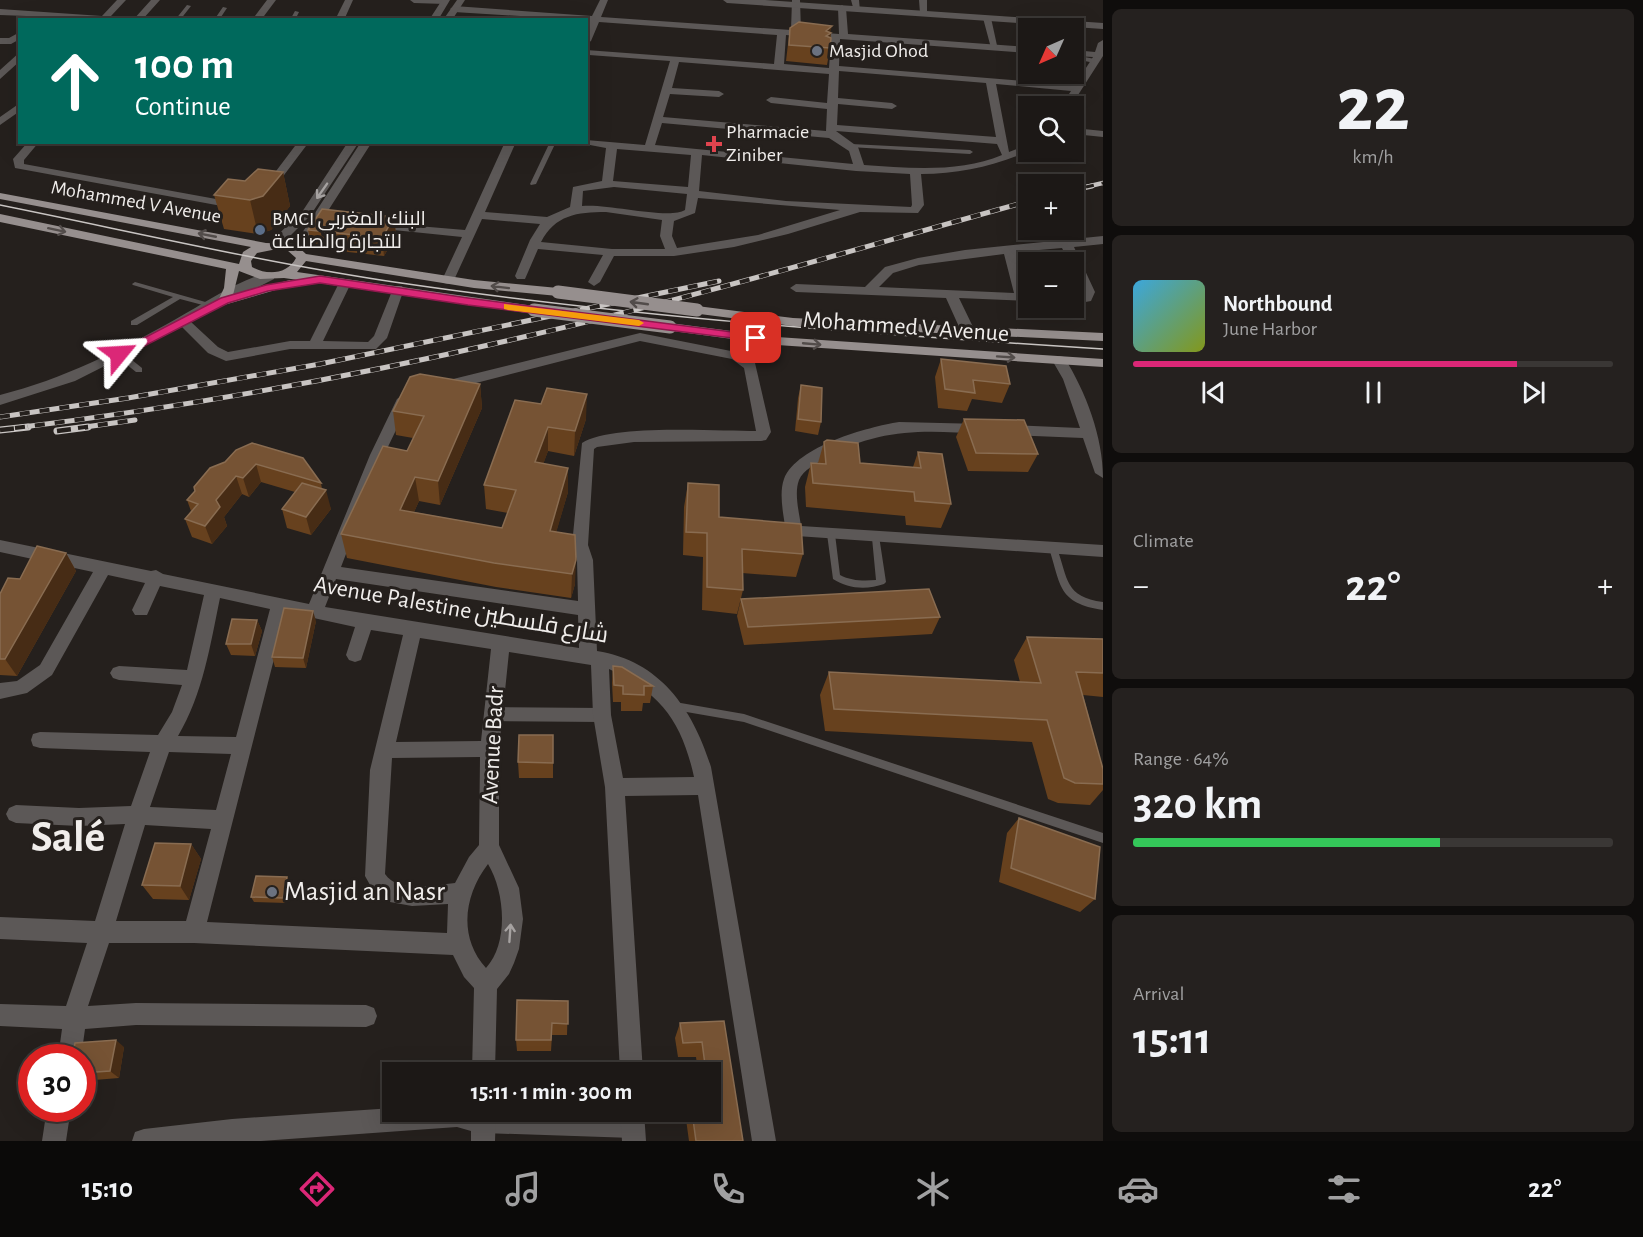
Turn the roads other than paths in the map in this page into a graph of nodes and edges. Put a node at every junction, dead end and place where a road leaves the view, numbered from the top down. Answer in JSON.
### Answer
{"nodes":[{"id":1,"x":6,"y":0,"type":"edge"},
{"id":2,"x":122,"y":0,"type":"edge"},
{"id":3,"x":156,"y":0,"type":"edge"},
{"id":4,"x":272,"y":0,"type":"edge"},
{"id":5,"x":349,"y":0,"type":"edge"},
{"id":6,"x":414,"y":0,"type":"edge"},
{"id":7,"x":461,"y":0,"type":"edge"},
{"id":8,"x":604,"y":0,"type":"edge"},
{"id":9,"x":727,"y":0,"type":"edge"},
{"id":10,"x":923,"y":0,"type":"edge"},
{"id":11,"x":446,"y":1,"type":"edge"},
{"id":12,"x":796,"y":2,"type":"edge"},
{"id":13,"x":856,"y":4,"type":"edge"},
{"id":14,"x":0,"y":5,"type":"edge"},
{"id":15,"x":189,"y":6,"type":"dead end"},
{"id":16,"x":225,"y":8,"type":"dead end"},
{"id":17,"x":843,"y":8,"type":"junction"},
{"id":18,"x":454,"y":9,"type":"junction"},
{"id":19,"x":0,"y":12,"type":"edge"},
{"id":20,"x":297,"y":12,"type":"dead end"},
{"id":21,"x":43,"y":13,"type":"edge"},
{"id":22,"x":924,"y":13,"type":"junction"},
{"id":23,"x":93,"y":18,"type":"edge"},
{"id":24,"x":104,"y":18,"type":"edge"},
{"id":25,"x":139,"y":18,"type":"edge"},
{"id":26,"x":179,"y":18,"type":"edge"},
{"id":27,"x":218,"y":18,"type":"edge"},
{"id":28,"x":258,"y":18,"type":"edge"},
{"id":29,"x":293,"y":18,"type":"edge"},
{"id":30,"x":340,"y":18,"type":"edge"},
{"id":31,"x":434,"y":18,"type":"edge"},
{"id":32,"x":448,"y":18,"type":"edge"},
{"id":33,"x":596,"y":18,"type":"junction"},
{"id":34,"x":987,"y":18,"type":"junction"},
{"id":35,"x":1103,"y":26,"type":"edge"},
{"id":36,"x":782,"y":31,"type":"junction"},
{"id":37,"x":795,"y":32,"type":"junction"},
{"id":38,"x":18,"y":36,"type":"edge"},
{"id":39,"x":588,"y":36,"type":"edge"},
{"id":40,"x":840,"y":36,"type":"junction"},
{"id":41,"x":0,"y":41,"type":"edge"},
{"id":42,"x":1103,"y":43,"type":"edge"},
{"id":43,"x":0,"y":48,"type":"edge"},
{"id":44,"x":18,"y":48,"type":"edge"},
{"id":45,"x":995,"y":48,"type":"junction"},
{"id":46,"x":1018,"y":49,"type":"edge"},
{"id":47,"x":588,"y":52,"type":"edge"},
{"id":48,"x":1084,"y":56,"type":"edge"},
{"id":49,"x":18,"y":57,"type":"edge"},
{"id":50,"x":675,"y":58,"type":"junction"},
{"id":51,"x":1097,"y":58,"type":"junction"},
{"id":52,"x":779,"y":67,"type":"junction"},
{"id":53,"x":834,"y":69,"type":"junction"},
{"id":54,"x":0,"y":76,"type":"edge"},
{"id":55,"x":990,"y":80,"type":"junction"},
{"id":56,"x":1045,"y":85,"type":"joint"},
{"id":57,"x":1076,"y":88,"type":"junction"},
{"id":58,"x":667,"y":91,"type":"junction"},
{"id":59,"x":719,"y":94,"type":"dead end"},
{"id":60,"x":1072,"y":96,"type":"edge"},
{"id":61,"x":771,"y":100,"type":"dead end"},
{"id":62,"x":832,"y":103,"type":"junction"},
{"id":63,"x":18,"y":104,"type":"edge"},
{"id":64,"x":4,"y":105,"type":"dead end"},
{"id":65,"x":18,"y":106,"type":"edge"},
{"id":66,"x":892,"y":106,"type":"dead end"},
{"id":67,"x":657,"y":120,"type":"junction"},
{"id":68,"x":0,"y":122,"type":"edge"},
{"id":69,"x":1084,"y":132,"type":"edge"},
{"id":70,"x":1103,"y":134,"type":"edge"},
{"id":71,"x":1002,"y":141,"type":"junction"},
{"id":72,"x":588,"y":143,"type":"edge"},
{"id":73,"x":827,"y":143,"type":"junction"},
{"id":74,"x":32,"y":144,"type":"edge"},
{"id":75,"x":302,"y":144,"type":"edge"},
{"id":76,"x":353,"y":144,"type":"edge"},
{"id":77,"x":367,"y":144,"type":"edge"},
{"id":78,"x":510,"y":144,"type":"edge"},
{"id":79,"x":552,"y":144,"type":"edge"},
{"id":80,"x":612,"y":145,"type":"junction"},
{"id":81,"x":851,"y":146,"type":"junction"},
{"id":82,"x":649,"y":148,"type":"junction"},
{"id":83,"x":697,"y":152,"type":"junction"},
{"id":84,"x":970,"y":152,"type":"dead end"},
{"id":85,"x":1018,"y":152,"type":"edge"},
{"id":86,"x":1005,"y":159,"type":"junction"},
{"id":87,"x":859,"y":166,"type":"junction"},
{"id":88,"x":915,"y":170,"type":"junction"},
{"id":89,"x":533,"y":184,"type":"dead end"},
{"id":90,"x":607,"y":184,"type":"junction"},
{"id":91,"x":693,"y":193,"type":"junction"},
{"id":92,"x":0,"y":196,"type":"edge"},
{"id":93,"x":260,"y":199,"type":"edge"},
{"id":94,"x":248,"y":206,"type":"edge"},
{"id":95,"x":576,"y":208,"type":"junction"},
{"id":96,"x":856,"y":209,"type":"junction"},
{"id":97,"x":477,"y":215,"type":"junction"},
{"id":98,"x":0,"y":218,"type":"edge"},
{"id":99,"x":669,"y":218,"type":"junction"},
{"id":100,"x":549,"y":221,"type":"junction"},
{"id":101,"x":363,"y":223,"type":"edge"},
{"id":102,"x":468,"y":234,"type":"junction"},
{"id":103,"x":1103,"y":240,"type":"edge"},
{"id":104,"x":1066,"y":243,"type":"junction"},
{"id":105,"x":270,"y":245,"type":"junction"},
{"id":106,"x":534,"y":245,"type":"junction"},
{"id":107,"x":1009,"y":249,"type":"junction"},
{"id":108,"x":674,"y":252,"type":"junction"},
{"id":109,"x":1070,"y":252,"type":"edge"},
{"id":110,"x":609,"y":253,"type":"junction"},
{"id":111,"x":299,"y":254,"type":"junction"},
{"id":112,"x":233,"y":266,"type":"junction"},
{"id":113,"x":249,"y":271,"type":"junction"},
{"id":114,"x":284,"y":274,"type":"junction"},
{"id":115,"x":270,"y":276,"type":"junction"},
{"id":116,"x":521,"y":276,"type":"dead end"},
{"id":117,"x":1018,"y":276,"type":"edge"},
{"id":118,"x":320,"y":279,"type":"junction"},
{"id":119,"x":448,"y":279,"type":"junction"},
{"id":120,"x":1084,"y":281,"type":"edge"},
{"id":121,"x":594,"y":282,"type":"dead end"},
{"id":122,"x":345,"y":283,"type":"junction"},
{"id":123,"x":135,"y":284,"type":"dead end"},
{"id":124,"x":248,"y":287,"type":"junction"},
{"id":125,"x":796,"y":288,"type":"dead end"},
{"id":126,"x":398,"y":290,"type":"junction"},
{"id":127,"x":869,"y":290,"type":"junction"},
{"id":128,"x":951,"y":295,"type":"junction"},
{"id":129,"x":179,"y":296,"type":"junction"},
{"id":130,"x":1018,"y":297,"type":"edge"},
{"id":131,"x":1084,"y":298,"type":"edge"},
{"id":132,"x":219,"y":303,"type":"junction"},
{"id":133,"x":184,"y":322,"type":"junction"},
{"id":134,"x":134,"y":323,"type":"dead end"},
{"id":135,"x":967,"y":329,"type":"junction"},
{"id":136,"x":1103,"y":337,"type":"edge"},
{"id":137,"x":315,"y":344,"type":"junction"},
{"id":138,"x":119,"y":354,"type":"junction"},
{"id":139,"x":1059,"y":360,"type":"junction"},
{"id":140,"x":1103,"y":363,"type":"edge"},
{"id":141,"x":139,"y":370,"type":"dead end"},
{"id":142,"x":0,"y":400,"type":"edge"},
{"id":143,"x":1088,"y":433,"type":"junction"},
{"id":144,"x":1103,"y":473,"type":"edge"},
{"id":145,"x":831,"y":534,"type":"junction"},
{"id":146,"x":876,"y":538,"type":"junction"},
{"id":147,"x":0,"y":546,"type":"edge"},
{"id":148,"x":1053,"y":548,"type":"junction"},
{"id":149,"x":1103,"y":551,"type":"edge"},
{"id":150,"x":104,"y":567,"type":"junction"},
{"id":151,"x":331,"y":572,"type":"junction"},
{"id":152,"x":156,"y":576,"type":"junction"},
{"id":153,"x":214,"y":589,"type":"junction"},
{"id":154,"x":280,"y":604,"type":"junction"},
{"id":155,"x":1103,"y":606,"type":"edge"},
{"id":156,"x":586,"y":609,"type":"junction"},
{"id":157,"x":141,"y":610,"type":"dead end"},
{"id":158,"x":315,"y":611,"type":"junction"},
{"id":159,"x":365,"y":622,"type":"junction"},
{"id":160,"x":413,"y":629,"type":"junction"},
{"id":161,"x":501,"y":642,"type":"junction"},
{"id":162,"x":355,"y":655,"type":"dead end"},
{"id":163,"x":594,"y":658,"type":"junction"},
{"id":164,"x":119,"y":673,"type":"dead end"},
{"id":165,"x":194,"y":678,"type":"junction"},
{"id":166,"x":0,"y":692,"type":"edge"},
{"id":167,"x":675,"y":706,"type":"junction"},
{"id":168,"x":492,"y":714,"type":"junction"},
{"id":169,"x":602,"y":716,"type":"junction"},
{"id":170,"x":40,"y":740,"type":"dead end"},
{"id":171,"x":162,"y":745,"type":"junction"},
{"id":172,"x":243,"y":746,"type":"junction"},
{"id":173,"x":489,"y":749,"type":"junction"},
{"id":174,"x":385,"y":750,"type":"junction"},
{"id":175,"x":706,"y":786,"type":"junction"},
{"id":176,"x":615,"y":787,"type":"junction"},
{"id":177,"x":16,"y":814,"type":"dead end"},
{"id":178,"x":138,"y":817,"type":"junction"},
{"id":179,"x":222,"y":820,"type":"junction"},
{"id":180,"x":1103,"y":838,"type":"edge"},
{"id":181,"x":489,"y":848,"type":"junction"},
{"id":182,"x":459,"y":893,"type":"junction"},
{"id":183,"x":0,"y":928,"type":"edge"},
{"id":184,"x":102,"y":932,"type":"junction"},
{"id":185,"x":194,"y":932,"type":"junction"},
{"id":186,"x":458,"y":944,"type":"junction"},
{"id":187,"x":486,"y":984,"type":"junction"},
{"id":188,"x":0,"y":1015,"type":"edge"},
{"id":189,"x":366,"y":1016,"type":"dead end"},
{"id":190,"x":77,"y":1018,"type":"junction"},
{"id":191,"x":72,"y":1044,"type":"edge"},
{"id":192,"x":484,"y":1062,"type":"edge"},
{"id":193,"x":631,"y":1062,"type":"edge"},
{"id":194,"x":57,"y":1122,"type":"edge"},
{"id":195,"x":483,"y":1125,"type":"edge"},
{"id":196,"x":633,"y":1126,"type":"edge"},
{"id":197,"x":54,"y":1141,"type":"edge"},
{"id":198,"x":144,"y":1141,"type":"edge"},
{"id":199,"x":764,"y":1141,"type":"edge"}],
"edges":[{"from":1,"to":14,"type":"street"},
{"from":2,"to":24,"type":"street"},
{"from":3,"to":25,"type":"street"},
{"from":4,"to":28,"type":"street"},
{"from":5,"to":30,"type":"street"},
{"from":6,"to":11,"type":"street"},
{"from":7,"to":18,"type":"street"},
{"from":8,"to":33,"type":"street"},
{"from":9,"to":12,"type":"street"},
{"from":10,"to":22,"type":"street"},
{"from":11,"to":31,"type":"street"},
{"from":12,"to":17,"type":"street"},
{"from":12,"to":37,"type":"street"},
{"from":13,"to":17,"type":"street"},
{"from":13,"to":22,"type":"street"},
{"from":15,"to":26,"type":"lane"},
{"from":16,"to":27,"type":"lane"},
{"from":17,"to":40,"type":"street"},
{"from":18,"to":32,"type":"street"},
{"from":18,"to":33,"type":"street"},
{"from":19,"to":21,"type":"street"},
{"from":20,"to":29,"type":"lane"},
{"from":21,"to":23,"type":"street"},
{"from":22,"to":34,"type":"street"},
{"from":33,"to":36,"type":"street"},
{"from":33,"to":39,"type":"street"},
{"from":34,"to":35,"type":"street"},
{"from":34,"to":45,"type":"street"},
{"from":36,"to":37,"type":"street"},
{"from":36,"to":52,"type":"street"},
{"from":37,"to":40,"type":"street"},
{"from":38,"to":41,"type":"street"},
{"from":40,"to":45,"type":"street"},
{"from":40,"to":53,"type":"street"},
{"from":42,"to":51,"type":"street"},
{"from":43,"to":44,"type":"street"},
{"from":45,"to":46,"type":"street"},
{"from":47,"to":50,"type":"street"},
{"from":48,"to":51,"type":"street"},
{"from":49,"to":54,"type":"street"},
{"from":50,"to":52,"type":"street"},
{"from":50,"to":58,"type":"street"},
{"from":51,"to":57,"type":"street"},
{"from":52,"to":53,"type":"street"},
{"from":53,"to":55,"type":"street"},
{"from":53,"to":62,"type":"street"},
{"from":55,"to":56,"type":"street"},
{"from":55,"to":71,"type":"street"},
{"from":56,"to":57,"type":"street"},
{"from":57,"to":60,"type":"street"},
{"from":58,"to":59,"type":"street"},
{"from":58,"to":67,"type":"street"},
{"from":61,"to":62,"type":"street"},
{"from":62,"to":66,"type":"street"},
{"from":62,"to":73,"type":"street"},
{"from":63,"to":64,"type":"street"},
{"from":65,"to":68,"type":"street"},
{"from":67,"to":73,"type":"street"},
{"from":67,"to":82,"type":"street"},
{"from":69,"to":70,"type":"street"},
{"from":71,"to":73,"type":"street"},
{"from":71,"to":86,"type":"street"},
{"from":72,"to":80,"type":"street"},
{"from":73,"to":81,"type":"street"},
{"from":73,"to":83,"type":"street"},
{"from":73,"to":87,"type":"street"},
{"from":74,"to":94,"type":"street"},
{"from":75,"to":93,"type":"street"},
{"from":76,"to":105,"type":"street","one_way":true},
{"from":77,"to":111,"type":"street"},
{"from":78,"to":97,"type":"street"},
{"from":79,"to":89,"type":"lane"},
{"from":80,"to":82,"type":"street"},
{"from":80,"to":90,"type":"street"},
{"from":81,"to":84,"type":"lane"},
{"from":81,"to":87,"type":"street"},
{"from":82,"to":83,"type":"street"},
{"from":83,"to":91,"type":"street"},
{"from":85,"to":86,"type":"street"},
{"from":86,"to":88,"type":"street"},
{"from":87,"to":88,"type":"street"},
{"from":88,"to":96,"type":"street"},
{"from":90,"to":91,"type":"street"},
{"from":90,"to":95,"type":"street"},
{"from":91,"to":96,"type":"street"},
{"from":91,"to":99,"type":"street"},
{"from":105,"to":92,"type":"main road","name":"Mohammed V Avenue","one_way":true},
{"from":95,"to":99,"type":"street"},
{"from":95,"to":100,"type":"street"},
{"from":96,"to":108,"type":"street"},
{"from":97,"to":100,"type":"street"},
{"from":97,"to":102,"type":"street"},
{"from":98,"to":112,"type":"main road","name":"Mohammed V Avenue","one_way":true},
{"from":99,"to":108,"type":"street"},
{"from":100,"to":106,"type":"street"},
{"from":101,"to":102,"type":"street"},
{"from":102,"to":119,"type":"street"},
{"from":103,"to":104,"type":"street"},
{"from":104,"to":107,"type":"street"},
{"from":104,"to":109,"type":"street"},
{"from":105,"to":111,"type":"main road","name":"Mohammed V Avenue"},
{"from":105,"to":113,"type":"main road"},
{"from":106,"to":110,"type":"street"},
{"from":106,"to":116,"type":"street"},
{"from":107,"to":117,"type":"street"},
{"from":107,"to":127,"type":"street"},
{"from":108,"to":110,"type":"street"},
{"from":110,"to":121,"type":"street"},
{"from":111,"to":114,"type":"main road"},
{"from":111,"to":119,"type":"main road","name":"Mohammed V Avenue"},
{"from":112,"to":113,"type":"main road","name":"Mohammed V Avenue"},
{"from":112,"to":132,"type":"main road"},
{"from":113,"to":115,"type":"main road","name":"Mohammed V Avenue"},
{"from":113,"to":124,"type":"street"},
{"from":114,"to":115,"type":"main road","name":"Mohammed V Avenue"},
{"from":114,"to":118,"type":"main road","name":"Mohammed V Avenue"},
{"from":115,"to":124,"type":"street"},
{"from":118,"to":122,"type":"main road","name":"Mohammed V Avenue"},
{"from":118,"to":132,"type":"main road"},
{"from":135,"to":119,"type":"main road","name":"Mohammed V Avenue","one_way":true,"bridge":true},
{"from":120,"to":131,"type":"street"},
{"from":122,"to":126,"type":"main road","name":"Mohammed V Avenue"},
{"from":122,"to":137,"type":"street"},
{"from":123,"to":129,"type":"lane"},
{"from":124,"to":132,"type":"street"},
{"from":125,"to":127,"type":"street"},
{"from":126,"to":137,"type":"street"},
{"from":126,"to":139,"type":"main road","name":"Mohammed V Avenue","one_way":true,"bridge":true},
{"from":127,"to":128,"type":"street"},
{"from":128,"to":130,"type":"street"},
{"from":128,"to":135,"type":"street"},
{"from":129,"to":132,"type":"lane"},
{"from":129,"to":134,"type":"lane"},
{"from":132,"to":133,"type":"street"},
{"from":133,"to":137,"type":"street"},
{"from":133,"to":138,"type":"street"},
{"from":135,"to":136,"type":"main road","name":"Mohammed V Avenue"},
{"from":138,"to":141,"type":"lane"},
{"from":138,"to":142,"type":"street"},
{"from":139,"to":140,"type":"main road","name":"Mohammed V Avenue"},
{"from":139,"to":143,"type":"street"},
{"from":143,"to":144,"type":"street"},
{"from":143,"to":145,"type":"street"},
{"from":145,"to":146,"type":"street"},
{"from":145,"to":146,"type":"lane"},
{"from":146,"to":148,"type":"street"},
{"from":147,"to":150,"type":"street","name":"Avenue Palestine شارع فلسطين"},
{"from":148,"to":149,"type":"street"},
{"from":148,"to":155,"type":"lane"},
{"from":150,"to":152,"type":"street","name":"Avenue Palestine شارع فلسطين"},
{"from":150,"to":166,"type":"street"},
{"from":151,"to":156,"type":"street"},
{"from":151,"to":156,"type":"street"},
{"from":151,"to":158,"type":"street"},
{"from":152,"to":153,"type":"street","name":"Avenue Palestine شارع فلسطين"},
{"from":152,"to":157,"type":"street"},
{"from":153,"to":154,"type":"street","name":"Avenue Palestine شارع فلسطين"},
{"from":153,"to":165,"type":"street"},
{"from":154,"to":158,"type":"street","name":"Avenue Palestine شارع فلسطين"},
{"from":154,"to":172,"type":"street"},
{"from":156,"to":163,"type":"street"},
{"from":158,"to":159,"type":"street","name":"Avenue Palestine شارع فلسطين"},
{"from":159,"to":160,"type":"street","name":"Avenue Palestine شارع فلسطين"},
{"from":159,"to":162,"type":"street"},
{"from":160,"to":161,"type":"street","name":"Avenue Palestine شارع فلسطين"},
{"from":160,"to":174,"type":"street"},
{"from":161,"to":163,"type":"street","name":"Avenue Palestine شارع فلسطين"},
{"from":161,"to":168,"type":"street","name":"Avenue Badr"},
{"from":163,"to":167,"type":"street","name":"Avenue Palestine شارع فلسطين"},
{"from":163,"to":169,"type":"street"},
{"from":164,"to":165,"type":"street"},
{"from":165,"to":171,"type":"street"},
{"from":167,"to":175,"type":"street","name":"Avenue Palestine شارع فلسطين"},
{"from":167,"to":180,"type":"lane"},
{"from":168,"to":169,"type":"street"},
{"from":168,"to":173,"type":"street","name":"Avenue Badr"},
{"from":169,"to":176,"type":"street"},
{"from":170,"to":171,"type":"street"},
{"from":171,"to":172,"type":"street"},
{"from":171,"to":178,"type":"street"},
{"from":172,"to":179,"type":"street"},
{"from":173,"to":174,"type":"street"},
{"from":173,"to":181,"type":"street","name":"Avenue Badr"},
{"from":174,"to":182,"type":"street"},
{"from":175,"to":176,"type":"street"},
{"from":175,"to":199,"type":"street","name":"Avenue Palestine شارع فلسطين"},
{"from":176,"to":193,"type":"street"},
{"from":177,"to":178,"type":"street"},
{"from":178,"to":179,"type":"street"},
{"from":178,"to":184,"type":"street"},
{"from":179,"to":185,"type":"street"},
{"from":181,"to":182,"type":"street"},
{"from":187,"to":181,"type":"street","name":"Avenue Badr","one_way":true},
{"from":182,"to":186,"type":"street"},
{"from":183,"to":184,"type":"street"},
{"from":184,"to":185,"type":"street"},
{"from":184,"to":190,"type":"street"},
{"from":185,"to":186,"type":"street"},
{"from":186,"to":187,"type":"street"},
{"from":187,"to":192,"type":"street"},
{"from":188,"to":190,"type":"street"},
{"from":189,"to":190,"type":"street"},
{"from":190,"to":191,"type":"street"},
{"from":194,"to":197,"type":"street"},
{"from":195,"to":196,"type":"street"},
{"from":195,"to":198,"type":"street"}]}
